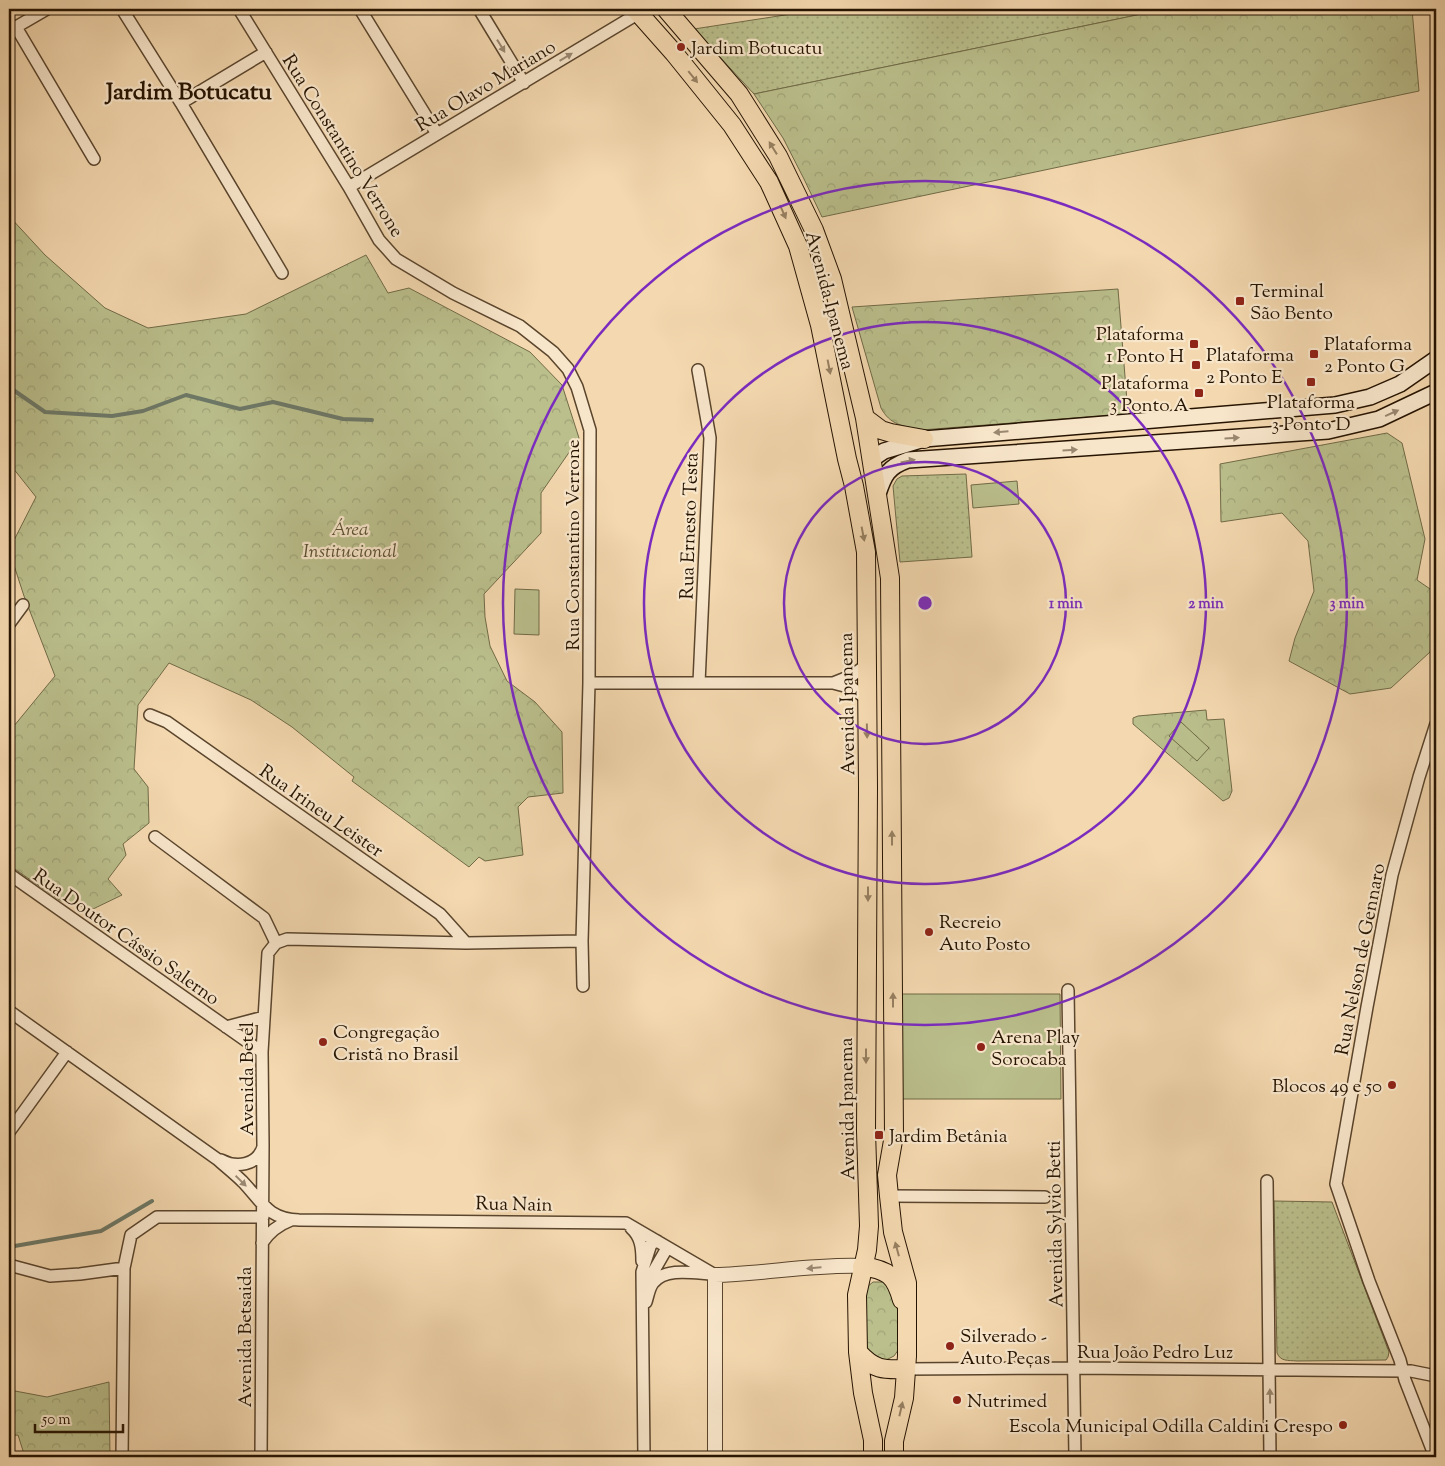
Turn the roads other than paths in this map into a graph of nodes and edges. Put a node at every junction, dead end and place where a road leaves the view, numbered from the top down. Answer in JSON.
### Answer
{"nodes":[{"id":1,"x":47,"y":9,"type":"edge"},
{"id":2,"x":122,"y":9,"type":"edge"},
{"id":3,"x":239,"y":9,"type":"edge"},
{"id":4,"x":360,"y":9,"type":"edge"},
{"id":5,"x":479,"y":9,"type":"edge"},
{"id":6,"x":666,"y":9,"type":"edge"},
{"id":7,"x":638,"y":10,"type":"edge"},
{"id":8,"x":12,"y":28,"type":"edge"},
{"id":9,"x":266,"y":52,"type":"junction"},
{"id":10,"x":524,"y":83,"type":"junction"},
{"id":11,"x":180,"y":103,"type":"junction"},
{"id":12,"x":437,"y":134,"type":"junction"},
{"id":13,"x":94,"y":159,"type":"dead end"},
{"id":14,"x":349,"y":187,"type":"junction"},
{"id":15,"x":282,"y":273,"type":"dead end"},
{"id":16,"x":1436,"y":359,"type":"edge"},
{"id":17,"x":698,"y":370,"type":"dead end"},
{"id":18,"x":1436,"y":392,"type":"edge"},
{"id":19,"x":1420,"y":401,"type":"junction"},
{"id":20,"x":1436,"y":402,"type":"edge"},
{"id":21,"x":865,"y":418,"type":"junction"},
{"id":22,"x":924,"y":439,"type":"junction"},
{"id":23,"x":872,"y":459,"type":"junction"},
{"id":24,"x":854,"y":486,"type":"junction"},
{"id":25,"x":878,"y":494,"type":"junction"},
{"id":26,"x":23,"y":605,"type":"dead end"},
{"id":27,"x":9,"y":624,"type":"edge"},
{"id":28,"x":866,"y":665,"type":"junction"},
{"id":29,"x":589,"y":683,"type":"junction"},
{"id":30,"x":699,"y":683,"type":"junction"},
{"id":31,"x":833,"y":683,"type":"junction"},
{"id":32,"x":867,"y":699,"type":"junction"},
{"id":33,"x":150,"y":715,"type":"dead end"},
{"id":34,"x":1436,"y":724,"type":"edge"},
{"id":35,"x":155,"y":837,"type":"dead end"},
{"id":36,"x":9,"y":874,"type":"edge"},
{"id":37,"x":582,"y":941,"type":"junction"},
{"id":38,"x":276,"y":943,"type":"junction"},
{"id":39,"x":466,"y":943,"type":"junction"},
{"id":40,"x":583,"y":986,"type":"dead end"},
{"id":41,"x":1068,"y":990,"type":"dead end"},
{"id":42,"x":9,"y":1011,"type":"edge"},
{"id":43,"x":264,"y":1017,"type":"junction"},
{"id":44,"x":226,"y":1027,"type":"junction"},
{"id":45,"x":67,"y":1052,"type":"junction"},
{"id":46,"x":262,"y":1052,"type":"junction"},
{"id":47,"x":9,"y":1132,"type":"edge"},
{"id":48,"x":264,"y":1146,"type":"junction"},
{"id":49,"x":217,"y":1159,"type":"junction"},
{"id":50,"x":249,"y":1163,"type":"junction"},
{"id":51,"x":263,"y":1173,"type":"junction"},
{"id":52,"x":1267,"y":1181,"type":"dead end"},
{"id":53,"x":262,"y":1187,"type":"junction"},
{"id":54,"x":889,"y":1196,"type":"junction"},
{"id":55,"x":1045,"y":1197,"type":"dead end"},
{"id":56,"x":263,"y":1212,"type":"junction"},
{"id":57,"x":295,"y":1220,"type":"junction"},
{"id":58,"x":626,"y":1223,"type":"junction"},
{"id":59,"x":262,"y":1243,"type":"junction"},
{"id":60,"x":662,"y":1244,"type":"junction"},
{"id":61,"x":9,"y":1265,"type":"edge"},
{"id":62,"x":862,"y":1266,"type":"junction"},
{"id":63,"x":124,"y":1268,"type":"junction"},
{"id":64,"x":642,"y":1272,"type":"junction"},
{"id":65,"x":715,"y":1275,"type":"junction"},
{"id":66,"x":643,"y":1311,"type":"junction"},
{"id":67,"x":907,"y":1340,"type":"junction"},
{"id":68,"x":858,"y":1352,"type":"junction"},
{"id":69,"x":1074,"y":1368,"type":"junction"},
{"id":70,"x":906,"y":1369,"type":"junction"},
{"id":71,"x":1269,"y":1369,"type":"junction"},
{"id":72,"x":1403,"y":1371,"type":"junction"},
{"id":73,"x":1436,"y":1376,"type":"edge"},
{"id":74,"x":122,"y":1457,"type":"edge"},
{"id":75,"x":261,"y":1457,"type":"edge"},
{"id":76,"x":644,"y":1457,"type":"edge"},
{"id":77,"x":715,"y":1457,"type":"edge"},
{"id":78,"x":874,"y":1457,"type":"edge"},
{"id":79,"x":894,"y":1457,"type":"edge"},
{"id":80,"x":1075,"y":1457,"type":"edge"},
{"id":81,"x":1270,"y":1457,"type":"edge"},
{"id":82,"x":1435,"y":1457,"type":"edge"}],
"edges":[{"from":1,"to":8,"type":"street"},
{"from":2,"to":11,"type":"street"},
{"from":3,"to":9,"type":"street","name":"Rua Constantino Verrone"},
{"from":4,"to":12,"type":"street"},
{"from":5,"to":10,"type":"street","one_way":true},
{"from":21,"to":6,"type":"main road","name":"Avenida Ipanema","one_way":true},
{"from":10,"to":7,"type":"street","name":"Rua Olavo Mariano","one_way":true},
{"from":7,"to":24,"type":"main road","name":"Avenida Ipanema","one_way":true},
{"from":8,"to":13,"type":"street"},
{"from":9,"to":11,"type":"street"},
{"from":9,"to":14,"type":"street","name":"Rua Constantino Verrone"},
{"from":10,"to":12,"type":"street","name":"Rua Olavo Mariano"},
{"from":11,"to":15,"type":"street"},
{"from":12,"to":14,"type":"street","name":"Rua Olavo Mariano"},
{"from":14,"to":29,"type":"street","name":"Rua Constantino Verrone"},
{"from":16,"to":22,"type":"main road","one_way":true},
{"from":17,"to":30,"type":"street","name":"Rua Ernesto Testa"},
{"from":18,"to":19,"type":"main road"},
{"from":19,"to":20,"type":"main road"},
{"from":25,"to":19,"type":"main road","one_way":true},
{"from":21,"to":22,"type":"main road"},
{"from":21,"to":23,"type":"main road","name":"Avenida Ipanema"},
{"from":22,"to":23,"type":"main road"},
{"from":23,"to":24,"type":"main road"},
{"from":23,"to":25,"type":"main road","name":"Avenida Ipanema"},
{"from":24,"to":28,"type":"main road","name":"Avenida Ipanema","one_way":true},
{"from":54,"to":25,"type":"main road","name":"Avenida Ipanema","one_way":true},
{"from":26,"to":27,"type":"street"},
{"from":28,"to":31,"type":"street"},
{"from":28,"to":32,"type":"main road","name":"Avenida Ipanema"},
{"from":29,"to":30,"type":"street"},
{"from":29,"to":37,"type":"street","name":"Rua Constantino Verrone"},
{"from":30,"to":31,"type":"street"},
{"from":31,"to":32,"type":"street"},
{"from":32,"to":62,"type":"main road","name":"Avenida Ipanema","one_way":true},
{"from":33,"to":39,"type":"street","name":"Rua Irineu Leister"},
{"from":34,"to":72,"type":"street","name":"Rua Nelson de Gennaro"},
{"from":35,"to":38,"type":"street"},
{"from":36,"to":44,"type":"street","name":"Rua Doutor Cássio Salerno"},
{"from":37,"to":39,"type":"street"},
{"from":37,"to":40,"type":"street","name":"Rua Constantino Verrone"},
{"from":38,"to":39,"type":"street"},
{"from":38,"to":43,"type":"street","name":"Avenida Betel"},
{"from":41,"to":69,"type":"street","name":"Avenida Sylvio Betti"},
{"from":42,"to":45,"type":"street"},
{"from":43,"to":44,"type":"street","name":"Rua Doutor Cássio Salerno"},
{"from":43,"to":46,"type":"street","name":"Avenida Betel"},
{"from":44,"to":46,"type":"street","name":"Rua Doutor Cássio Salerno"},
{"from":45,"to":47,"type":"street"},
{"from":45,"to":49,"type":"street"},
{"from":46,"to":48,"type":"street","name":"Avenida Betel"},
{"from":48,"to":50,"type":"street"},
{"from":48,"to":51,"type":"street","name":"Avenida Betel"},
{"from":49,"to":50,"type":"street"},
{"from":49,"to":56,"type":"street","one_way":true},
{"from":50,"to":51,"type":"street"},
{"from":51,"to":53,"type":"street","name":"Avenida Betel"},
{"from":52,"to":71,"type":"street"},
{"from":53,"to":56,"type":"street","name":"Avenida Betel"},
{"from":53,"to":57,"type":"street","name":"Rua Nain"},
{"from":54,"to":55,"type":"street"},
{"from":67,"to":54,"type":"main road","name":"Avenida Ipanema","one_way":true},
{"from":56,"to":57,"type":"street","name":"Rua Nain"},
{"from":56,"to":59,"type":"street","name":"Avenida Betsaida"},
{"from":56,"to":63,"type":"street"},
{"from":57,"to":58,"type":"street","name":"Rua Nain"},
{"from":57,"to":59,"type":"street"},
{"from":58,"to":60,"type":"street","name":"Rua Nain"},
{"from":58,"to":64,"type":"street"},
{"from":59,"to":75,"type":"street","name":"Avenida Betsaida"},
{"from":60,"to":64,"type":"street"},
{"from":60,"to":65,"type":"street","name":"Rua Nain"},
{"from":60,"to":66,"type":"street"},
{"from":61,"to":63,"type":"street"},
{"from":62,"to":65,"type":"street","one_way":true},
{"from":62,"to":67,"type":"main road"},
{"from":62,"to":68,"type":"main road","name":"Avenida Ipanema"},
{"from":63,"to":74,"type":"street"},
{"from":64,"to":66,"type":"street"},
{"from":65,"to":66,"type":"street"},
{"from":65,"to":77,"type":"street"},
{"from":66,"to":76,"type":"street"},
{"from":67,"to":70,"type":"main road","name":"Avenida Ipanema"},
{"from":68,"to":70,"type":"main road"},
{"from":68,"to":78,"type":"main road","name":"Avenida Ipanema"},
{"from":69,"to":70,"type":"street","name":"Rua João Pedro Luz"},
{"from":69,"to":71,"type":"street","name":"Rua João Pedro Luz"},
{"from":69,"to":80,"type":"street","name":"Avenida Sylvio Betti"},
{"from":79,"to":70,"type":"main road","name":"Avenida Ipanema","one_way":true},
{"from":71,"to":72,"type":"street","name":"Rua João Pedro Luz"},
{"from":81,"to":71,"type":"street","one_way":true},
{"from":72,"to":73,"type":"street","name":"Rua João Pedro Luz"},
{"from":72,"to":82,"type":"street","name":"Rua Nelson de Gennaro"}]}
